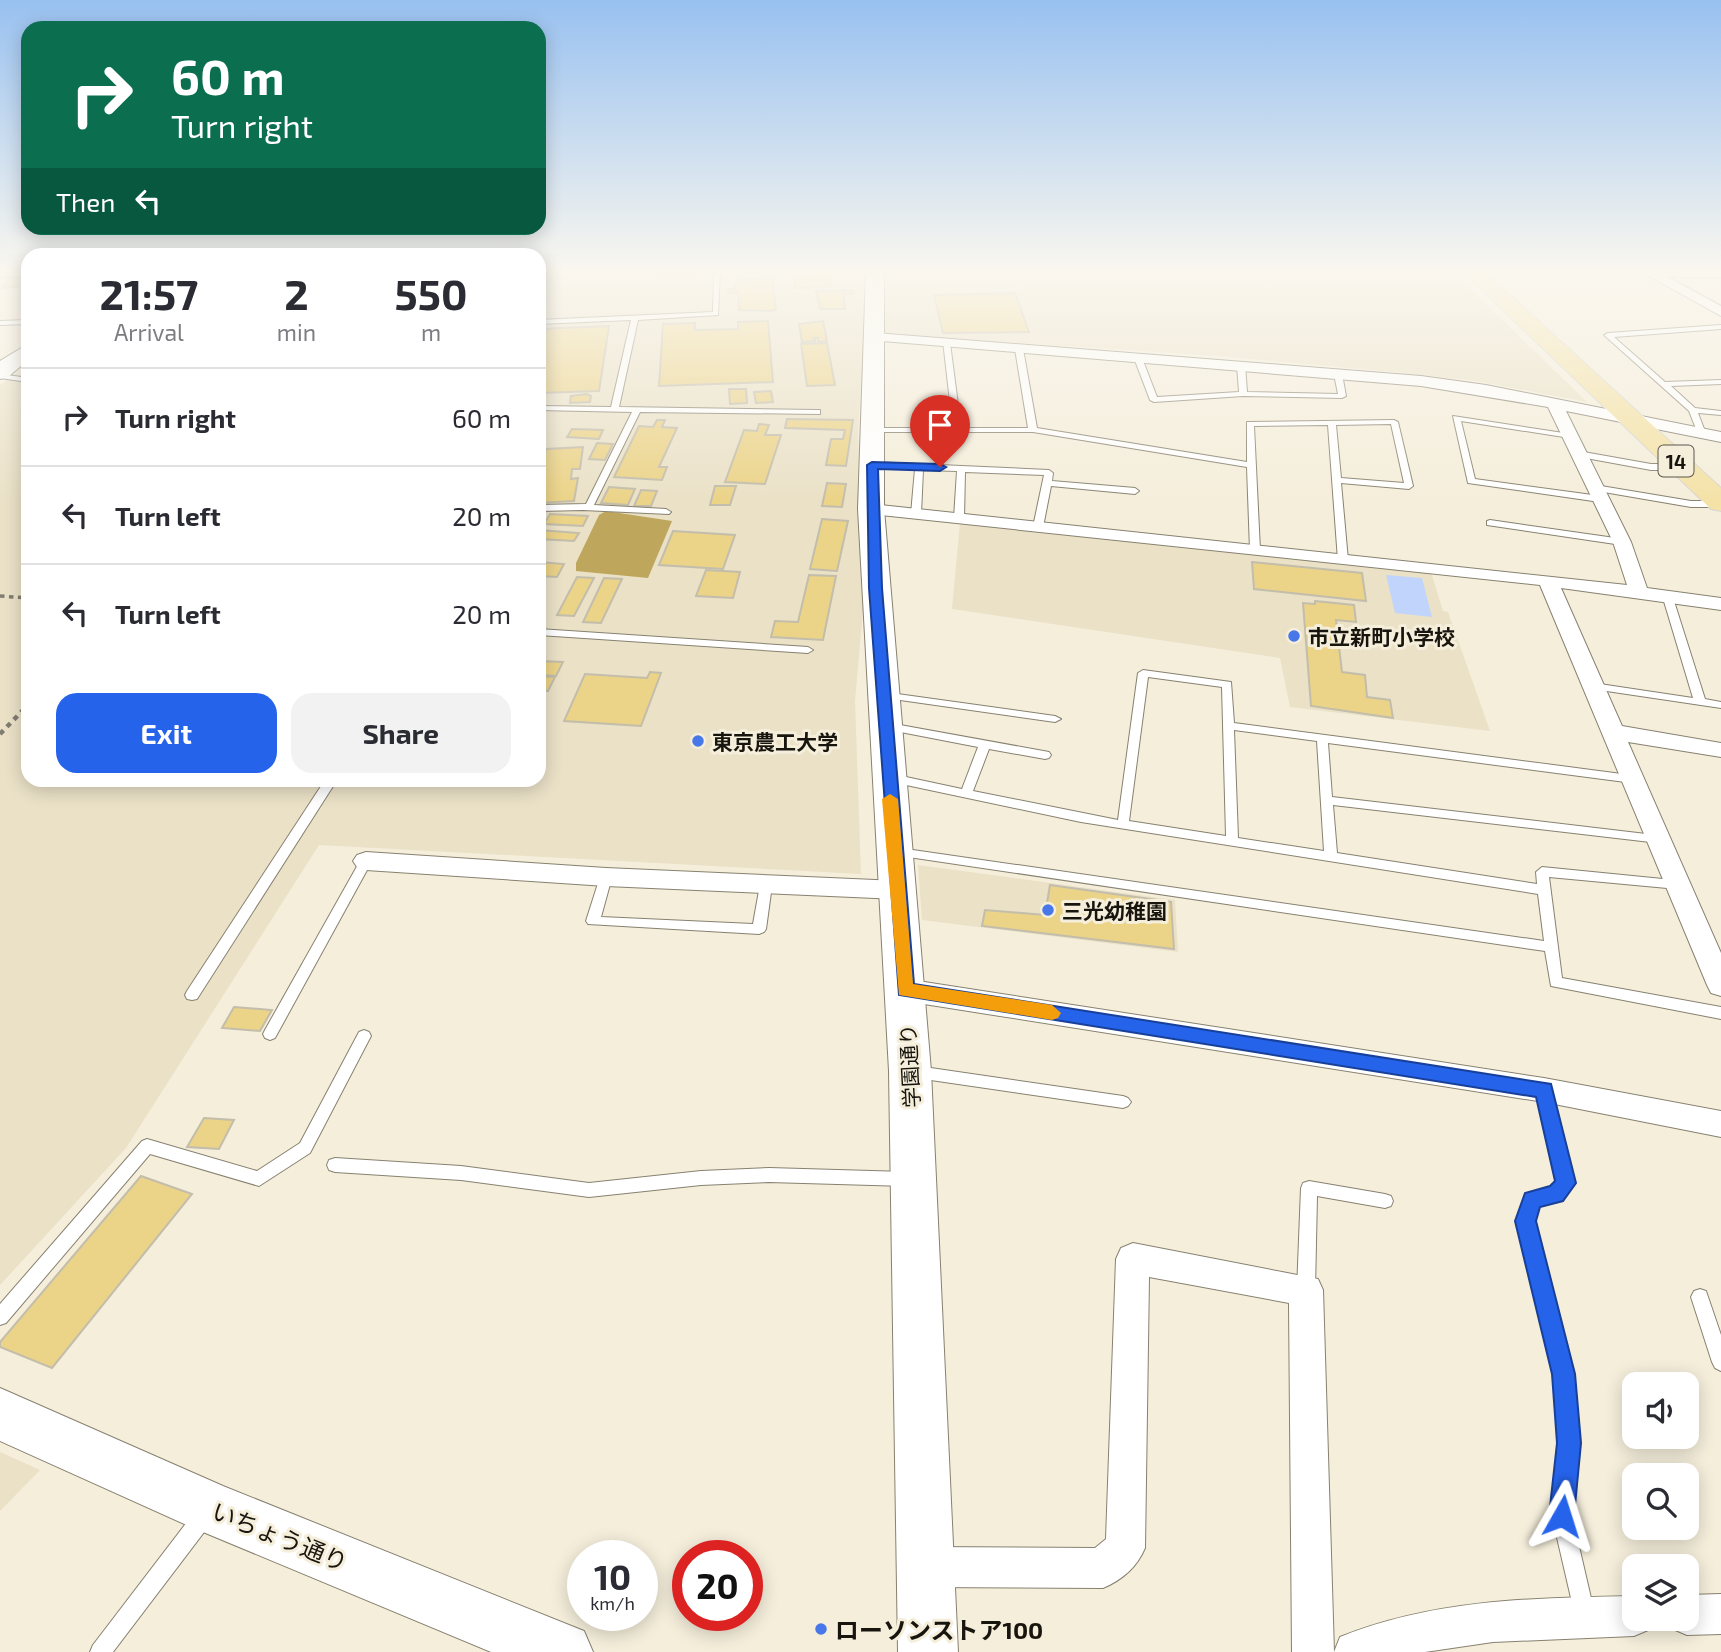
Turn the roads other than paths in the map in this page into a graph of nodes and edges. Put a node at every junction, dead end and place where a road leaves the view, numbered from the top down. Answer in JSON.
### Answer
{"nodes":[{"id":1,"x":628,"y":348,"type":"edge"},
{"id":2,"x":875,"y":348,"type":"edge"},
{"id":3,"x":947,"y":348,"type":"edge"},
{"id":4,"x":1008,"y":348,"type":"edge"},
{"id":5,"x":1555,"y":348,"type":"edge"},
{"id":6,"x":1574,"y":348,"type":"edge"},
{"id":7,"x":1623,"y":348,"type":"edge"},
{"id":8,"x":1019,"y":349,"type":"junction"},
{"id":9,"x":21,"y":356,"type":"edge"},
{"id":10,"x":1138,"y":358,"type":"junction"},
{"id":11,"x":1241,"y":365,"type":"junction"},
{"id":12,"x":0,"y":374,"type":"edge"},
{"id":13,"x":1338,"y":374,"type":"junction"},
{"id":14,"x":21,"y":378,"type":"edge"},
{"id":15,"x":1721,"y":382,"type":"edge"},
{"id":16,"x":1664,"y":384,"type":"junction"},
{"id":17,"x":1243,"y":394,"type":"junction"},
{"id":18,"x":1554,"y":403,"type":"junction"},
{"id":19,"x":546,"y":408,"type":"edge"},
{"id":20,"x":614,"y":410,"type":"junction"},
{"id":21,"x":1693,"y":410,"type":"junction"},
{"id":22,"x":636,"y":411,"type":"junction"},
{"id":23,"x":817,"y":412,"type":"dead end"},
{"id":24,"x":1721,"y":412,"type":"edge"},
{"id":25,"x":1630,"y":418,"type":"junction"},
{"id":26,"x":1332,"y":423,"type":"junction"},
{"id":27,"x":1658,"y":425,"type":"junction"},
{"id":28,"x":957,"y":430,"type":"junction"},
{"id":29,"x":1033,"y":430,"type":"junction"},
{"id":30,"x":1702,"y":434,"type":"junction"},
{"id":31,"x":1570,"y":436,"type":"junction"},
{"id":32,"x":1721,"y":437,"type":"edge"},
{"id":33,"x":872,"y":447,"type":"junction"},
{"id":34,"x":1578,"y":454,"type":"junction"},
{"id":35,"x":1251,"y":464,"type":"junction"},
{"id":36,"x":919,"y":467,"type":"junction"},
{"id":37,"x":1682,"y":467,"type":"junction"},
{"id":38,"x":961,"y":468,"type":"junction"},
{"id":39,"x":1336,"y":480,"type":"junction"},
{"id":40,"x":1047,"y":483,"type":"junction"},
{"id":41,"x":1721,"y":483,"type":"edge"},
{"id":42,"x":1135,"y":491,"type":"dead end"},
{"id":43,"x":1598,"y":494,"type":"junction"},
{"id":44,"x":1721,"y":503,"type":"edge"},
{"id":45,"x":589,"y":507,"type":"junction"},
{"id":46,"x":546,"y":508,"type":"edge"},
{"id":47,"x":871,"y":509,"type":"junction"},
{"id":48,"x":666,"y":512,"type":"dead end"},
{"id":49,"x":916,"y":514,"type":"junction"},
{"id":50,"x":959,"y":518,"type":"junction"},
{"id":51,"x":1490,"y":523,"type":"dead end"},
{"id":52,"x":1038,"y":527,"type":"junction"},
{"id":53,"x":1622,"y":542,"type":"junction"},
{"id":54,"x":1255,"y":550,"type":"junction"},
{"id":55,"x":1343,"y":560,"type":"junction"},
{"id":56,"x":1548,"y":580,"type":"junction"},
{"id":57,"x":1639,"y":593,"type":"junction"},
{"id":58,"x":1668,"y":598,"type":"junction"},
{"id":59,"x":1721,"y":604,"type":"edge"},
{"id":60,"x":546,"y":632,"type":"edge"},
{"id":61,"x":808,"y":650,"type":"dead end"},
{"id":62,"x":1593,"y":686,"type":"junction"},
{"id":63,"x":1700,"y":701,"type":"junction"},
{"id":64,"x":1721,"y":705,"type":"edge"},
{"id":65,"x":884,"y":710,"type":"junction"},
{"id":66,"x":1055,"y":719,"type":"dead end"},
{"id":67,"x":1228,"y":726,"type":"junction"},
{"id":68,"x":1613,"y":732,"type":"junction"},
{"id":69,"x":1322,"y":738,"type":"junction"},
{"id":70,"x":985,"y":744,"type":"junction"},
{"id":71,"x":1721,"y":750,"type":"edge"},
{"id":72,"x":1045,"y":755,"type":"dead end"},
{"id":73,"x":888,"y":777,"type":"junction"},
{"id":74,"x":1633,"y":779,"type":"junction"},
{"id":75,"x":326,"y":787,"type":"edge"},
{"id":76,"x":966,"y":794,"type":"junction"},
{"id":77,"x":1327,"y":800,"type":"junction"},
{"id":78,"x":1123,"y":824,"type":"junction"},
{"id":79,"x":1659,"y":839,"type":"junction"},
{"id":80,"x":1232,"y":841,"type":"junction"},
{"id":81,"x":895,"y":851,"type":"junction"},
{"id":82,"x":1331,"y":856,"type":"junction"},
{"id":83,"x":366,"y":861,"type":"joint"},
{"id":84,"x":606,"y":877,"type":"junction"},
{"id":85,"x":1678,"y":884,"type":"junction"},
{"id":86,"x":766,"y":885,"type":"junction"},
{"id":87,"x":898,"y":890,"type":"junction"},
{"id":88,"x":1544,"y":890,"type":"junction"},
{"id":89,"x":1712,"y":943,"type":"edge"},
{"id":90,"x":1551,"y":947,"type":"junction"},
{"id":91,"x":1721,"y":985,"type":"edge"},
{"id":92,"x":905,"y":990,"type":"junction"},
{"id":93,"x":192,"y":995,"type":"dead end"},
{"id":94,"x":1721,"y":1013,"type":"edge"},
{"id":95,"x":270,"y":1034,"type":"dead end"},
{"id":96,"x":364,"y":1036,"type":"dead end"},
{"id":97,"x":910,"y":1071,"type":"junction"},
{"id":98,"x":1544,"y":1090,"type":"junction"},
{"id":99,"x":1122,"y":1101,"type":"dead end"},
{"id":100,"x":1721,"y":1124,"type":"edge"},
{"id":101,"x":335,"y":1165,"type":"dead end"},
{"id":102,"x":913,"y":1179,"type":"junction"},
{"id":103,"x":1385,"y":1201,"type":"dead end"},
{"id":104,"x":1306,"y":1290,"type":"junction"},
{"id":105,"x":1700,"y":1297,"type":"dead end"},
{"id":106,"x":0,"y":1317,"type":"edge"},
{"id":107,"x":1721,"y":1362,"type":"edge"},
{"id":108,"x":0,"y":1414,"type":"edge"},
{"id":109,"x":210,"y":1508,"type":"junction"},
{"id":110,"x":924,"y":1567,"type":"junction"},
{"id":111,"x":1721,"y":1614,"type":"edge"},
{"id":112,"x":1699,"y":1615,"type":"edge"},
{"id":113,"x":1622,"y":1616,"type":"edge"},
{"id":114,"x":1585,"y":1617,"type":"junction"},
{"id":115,"x":552,"y":1650,"type":"edge"},
{"id":116,"x":100,"y":1652,"type":"edge"},
{"id":117,"x":928,"y":1652,"type":"edge"},
{"id":118,"x":1313,"y":1652,"type":"edge"},
{"id":119,"x":1355,"y":1652,"type":"edge"}],
"edges":[{"from":1,"to":20,"type":"lane"},
{"from":2,"to":33,"type":"street","name":"学園通り"},
{"from":3,"to":28,"type":"lane"},
{"from":4,"to":8,"type":"street"},
{"from":5,"to":25,"type":"main road","number":"14"},
{"from":6,"to":27,"type":"main road","number":"14"},
{"from":7,"to":16,"type":"lane"},
{"from":8,"to":10,"type":"street"},
{"from":8,"to":29,"type":"lane"},
{"from":9,"to":12,"type":"street"},
{"from":10,"to":11,"type":"street"},
{"from":10,"to":17,"type":"lane"},
{"from":11,"to":13,"type":"street"},
{"from":11,"to":17,"type":"lane"},
{"from":12,"to":14,"type":"lane"},
{"from":13,"to":17,"type":"lane"},
{"from":13,"to":18,"type":"street"},
{"from":15,"to":16,"type":"lane"},
{"from":16,"to":21,"type":"lane"},
{"from":18,"to":25,"type":"street"},
{"from":18,"to":31,"type":"street"},
{"from":19,"to":20,"type":"lane"},
{"from":20,"to":22,"type":"lane"},
{"from":21,"to":24,"type":"lane"},
{"from":21,"to":30,"type":"lane"},
{"from":22,"to":23,"type":"lane"},
{"from":22,"to":45,"type":"lane"},
{"from":25,"to":27,"type":"street"},
{"from":25,"to":37,"type":"main road","number":"14"},
{"from":26,"to":35,"type":"lane"},
{"from":26,"to":39,"type":"lane"},
{"from":26,"to":39,"type":"lane"},
{"from":27,"to":30,"type":"street"},
{"from":27,"to":41,"type":"main road","number":"14"},
{"from":28,"to":29,"type":"lane"},
{"from":28,"to":33,"type":"lane"},
{"from":29,"to":35,"type":"lane"},
{"from":30,"to":32,"type":"street"},
{"from":31,"to":34,"type":"street"},
{"from":31,"to":43,"type":"lane"},
{"from":33,"to":36,"type":"lane"},
{"from":33,"to":47,"type":"street","name":"学園通り"},
{"from":34,"to":37,"type":"lane"},
{"from":34,"to":43,"type":"street"},
{"from":35,"to":54,"type":"lane"},
{"from":36,"to":38,"type":"lane"},
{"from":36,"to":49,"type":"lane"},
{"from":37,"to":44,"type":"main road","number":"14"},
{"from":38,"to":40,"type":"lane"},
{"from":38,"to":50,"type":"lane"},
{"from":39,"to":55,"type":"lane"},
{"from":40,"to":42,"type":"lane"},
{"from":40,"to":52,"type":"lane"},
{"from":43,"to":44,"type":"lane"},
{"from":43,"to":53,"type":"street"},
{"from":45,"to":46,"type":"lane"},
{"from":45,"to":48,"type":"lane"},
{"from":47,"to":49,"type":"street"},
{"from":47,"to":65,"type":"street","name":"学園通り"},
{"from":49,"to":50,"type":"street"},
{"from":50,"to":52,"type":"street"},
{"from":51,"to":53,"type":"lane"},
{"from":52,"to":54,"type":"street"},
{"from":53,"to":57,"type":"street"},
{"from":54,"to":55,"type":"street"},
{"from":55,"to":56,"type":"street"},
{"from":56,"to":57,"type":"street"},
{"from":56,"to":62,"type":"street"},
{"from":57,"to":58,"type":"street"},
{"from":58,"to":59,"type":"street"},
{"from":58,"to":63,"type":"lane"},
{"from":60,"to":61,"type":"lane"},
{"from":62,"to":63,"type":"lane"},
{"from":62,"to":68,"type":"street"},
{"from":63,"to":64,"type":"lane"},
{"from":65,"to":66,"type":"lane"},
{"from":65,"to":70,"type":"lane"},
{"from":65,"to":73,"type":"street","name":"学園通り"},
{"from":67,"to":69,"type":"lane"},
{"from":67,"to":78,"type":"lane"},
{"from":67,"to":80,"type":"lane"},
{"from":68,"to":71,"type":"street"},
{"from":68,"to":74,"type":"street"},
{"from":69,"to":74,"type":"lane"},
{"from":69,"to":77,"type":"lane"},
{"from":70,"to":72,"type":"lane"},
{"from":70,"to":76,"type":"lane"},
{"from":73,"to":76,"type":"lane"},
{"from":73,"to":81,"type":"street","name":"学園通り"},
{"from":74,"to":79,"type":"street"},
{"from":75,"to":93,"type":"lane"},
{"from":76,"to":78,"type":"lane"},
{"from":77,"to":79,"type":"lane"},
{"from":77,"to":82,"type":"lane"},
{"from":78,"to":80,"type":"lane"},
{"from":79,"to":85,"type":"street"},
{"from":80,"to":82,"type":"lane"},
{"from":81,"to":87,"type":"street","name":"学園通り"},
{"from":81,"to":90,"type":"lane"},
{"from":82,"to":88,"type":"lane"},
{"from":83,"to":84,"type":"street"},
{"from":83,"to":95,"type":"lane"},
{"from":84,"to":86,"type":"street"},
{"from":84,"to":86,"type":"lane"},
{"from":85,"to":88,"type":"lane"},
{"from":85,"to":89,"type":"street"},
{"from":86,"to":87,"type":"street"},
{"from":87,"to":92,"type":"street","name":"学園通り"},
{"from":88,"to":90,"type":"lane"},
{"from":89,"to":91,"type":"street"},
{"from":90,"to":94,"type":"lane"},
{"from":92,"to":97,"type":"street","name":"学園通り"},
{"from":92,"to":98,"type":"street"},
{"from":96,"to":106,"type":"lane"},
{"from":97,"to":99,"type":"lane"},
{"from":97,"to":102,"type":"street","name":"学園通り"},
{"from":98,"to":100,"type":"street"},
{"from":98,"to":114,"type":"lane"},
{"from":101,"to":102,"type":"lane"},
{"from":102,"to":110,"type":"street","name":"学園通り"},
{"from":103,"to":104,"type":"lane"},
{"from":104,"to":110,"type":"street"},
{"from":104,"to":118,"type":"street"},
{"from":105,"to":107,"type":"lane"},
{"from":108,"to":109,"type":"street","name":"いちょう通り"},
{"from":109,"to":115,"type":"street","name":"いちょう通り"},
{"from":109,"to":116,"type":"lane"},
{"from":110,"to":117,"type":"street","name":"学園通り"},
{"from":111,"to":112,"type":"street"},
{"from":113,"to":114,"type":"street"},
{"from":114,"to":119,"type":"street"}]}
